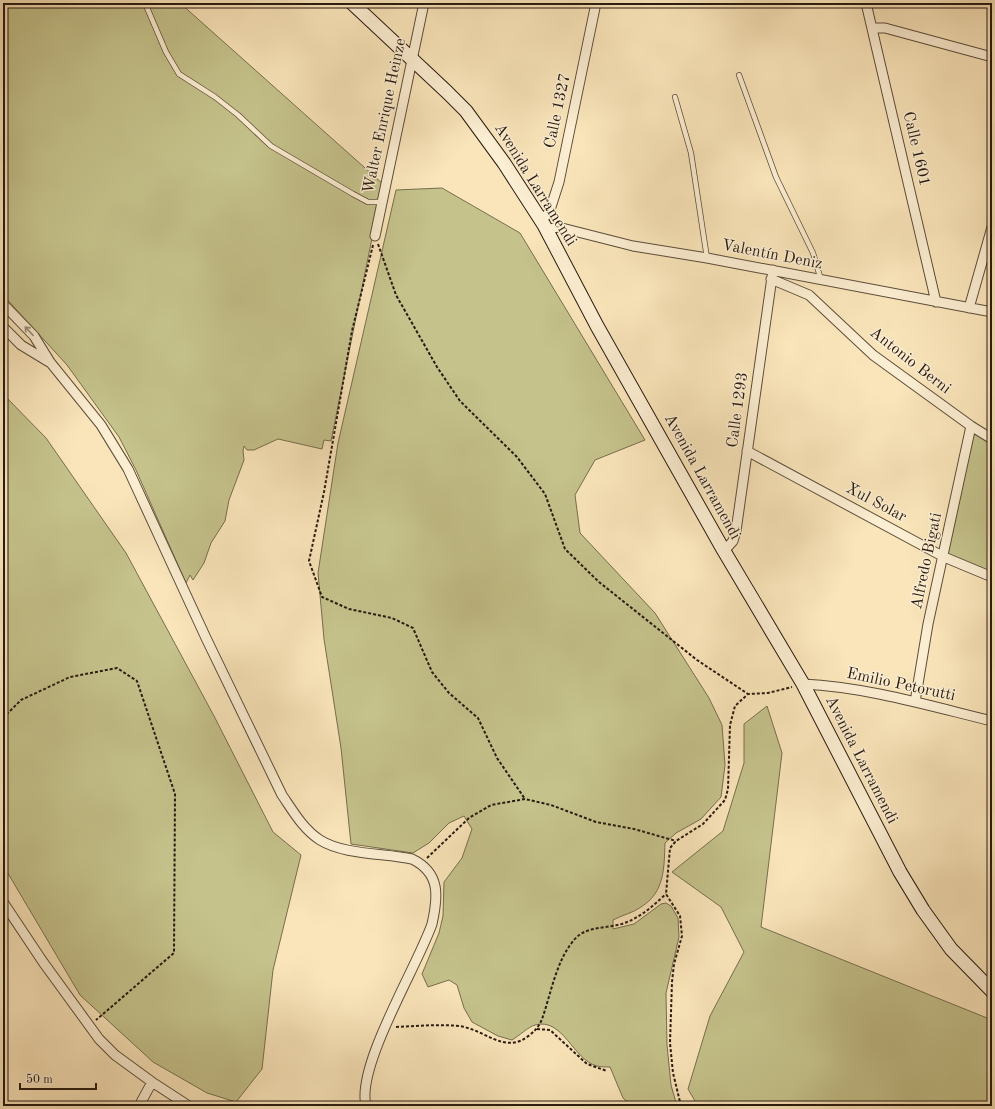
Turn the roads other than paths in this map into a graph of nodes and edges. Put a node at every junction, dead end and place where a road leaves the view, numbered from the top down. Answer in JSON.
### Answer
{"nodes":[{"id":1,"x":145,"y":3,"type":"edge"},
{"id":2,"x":352,"y":3,"type":"edge"},
{"id":3,"x":424,"y":3,"type":"edge"},
{"id":4,"x":596,"y":3,"type":"edge"},
{"id":5,"x":866,"y":3,"type":"edge"},
{"id":6,"x":872,"y":28,"type":"junction"},
{"id":7,"x":992,"y":57,"type":"edge"},
{"id":8,"x":414,"y":58,"type":"junction"},
{"id":9,"x":739,"y":75,"type":"dead end"},
{"id":10,"x":675,"y":97,"type":"dead end"},
{"id":11,"x":382,"y":202,"type":"junction"},
{"id":12,"x":544,"y":225,"type":"junction"},
{"id":13,"x":992,"y":227,"type":"edge"},
{"id":14,"x":375,"y":236,"type":"road end"},
{"id":15,"x":707,"y":258,"type":"junction"},
{"id":16,"x":772,"y":275,"type":"junction"},
{"id":17,"x":821,"y":280,"type":"junction"},
{"id":18,"x":936,"y":302,"type":"junction"},
{"id":19,"x":3,"y":304,"type":"edge"},
{"id":20,"x":969,"y":308,"type":"junction"},
{"id":21,"x":992,"y":312,"type":"edge"},
{"id":22,"x":3,"y":327,"type":"edge"},
{"id":23,"x":50,"y":362,"type":"junction"},
{"id":24,"x":971,"y":426,"type":"junction"},
{"id":25,"x":992,"y":439,"type":"edge"},
{"id":26,"x":747,"y":451,"type":"junction"},
{"id":27,"x":724,"y":551,"type":"junction"},
{"id":28,"x":944,"y":556,"type":"junction"},
{"id":29,"x":992,"y":577,"type":"edge"},
{"id":30,"x":803,"y":684,"type":"junction"},
{"id":31,"x":915,"y":702,"type":"junction"},
{"id":32,"x":992,"y":721,"type":"edge"},
{"id":33,"x":3,"y":902,"type":"edge"},
{"id":34,"x":992,"y":991,"type":"edge"},
{"id":35,"x":152,"y":1082,"type":"junction"},
{"id":36,"x":139,"y":1106,"type":"edge"},
{"id":37,"x":189,"y":1106,"type":"edge"},
{"id":38,"x":366,"y":1106,"type":"edge"}],
"edges":[{"from":1,"to":11,"type":"lane"},
{"from":2,"to":8,"type":"main road","name":"Avenida Larramendi"},
{"from":3,"to":8,"type":"street","name":"Walter Enrique Heinze"},
{"from":4,"to":12,"type":"street","name":"Calle 1327"},
{"from":5,"to":6,"type":"street","name":"Calle 1601"},
{"from":6,"to":7,"type":"street"},
{"from":6,"to":18,"type":"street","name":"Calle 1601"},
{"from":8,"to":11,"type":"street","name":"Walter Enrique Heinze"},
{"from":8,"to":12,"type":"main road","name":"Avenida Larramendi"},
{"from":9,"to":17,"type":"lane"},
{"from":10,"to":15,"type":"lane"},
{"from":11,"to":14,"type":"street","name":"Walter Enrique Heinze"},
{"from":12,"to":15,"type":"street","name":"Valentín Deniz"},
{"from":12,"to":27,"type":"main road","name":"Avenida Larramendi"},
{"from":13,"to":20,"type":"street"},
{"from":15,"to":16,"type":"street","name":"Valentín Deniz"},
{"from":16,"to":17,"type":"street","name":"Valentín Deniz"},
{"from":16,"to":24,"type":"street","name":"Antonio Berni"},
{"from":16,"to":26,"type":"street","name":"Calle 1293"},
{"from":17,"to":18,"type":"street","name":"Valentín Deniz"},
{"from":18,"to":20,"type":"street","name":"Valentín Deniz"},
{"from":23,"to":19,"type":"street","one_way":true},
{"from":20,"to":21,"type":"street","name":"Valentín Deniz"},
{"from":22,"to":23,"type":"street"},
{"from":23,"to":38,"type":"street"},
{"from":24,"to":25,"type":"street","name":"Antonio Berni"},
{"from":24,"to":28,"type":"street","name":"Alfredo Bigati"},
{"from":26,"to":27,"type":"street","name":"Calle 1293"},
{"from":26,"to":28,"type":"street","name":"Xul Solar"},
{"from":27,"to":30,"type":"main road","name":"Avenida Larramendi"},
{"from":28,"to":29,"type":"street","name":"Xul Solar"},
{"from":28,"to":31,"type":"street","name":"Alfredo Bigati"},
{"from":30,"to":31,"type":"street","name":"Emilio Petorutti"},
{"from":30,"to":34,"type":"main road","name":"Avenida Larramendi"},
{"from":31,"to":32,"type":"street","name":"Emilio Petorutti"},
{"from":33,"to":35,"type":"street"},
{"from":35,"to":36,"type":"street"},
{"from":35,"to":37,"type":"street"}]}
